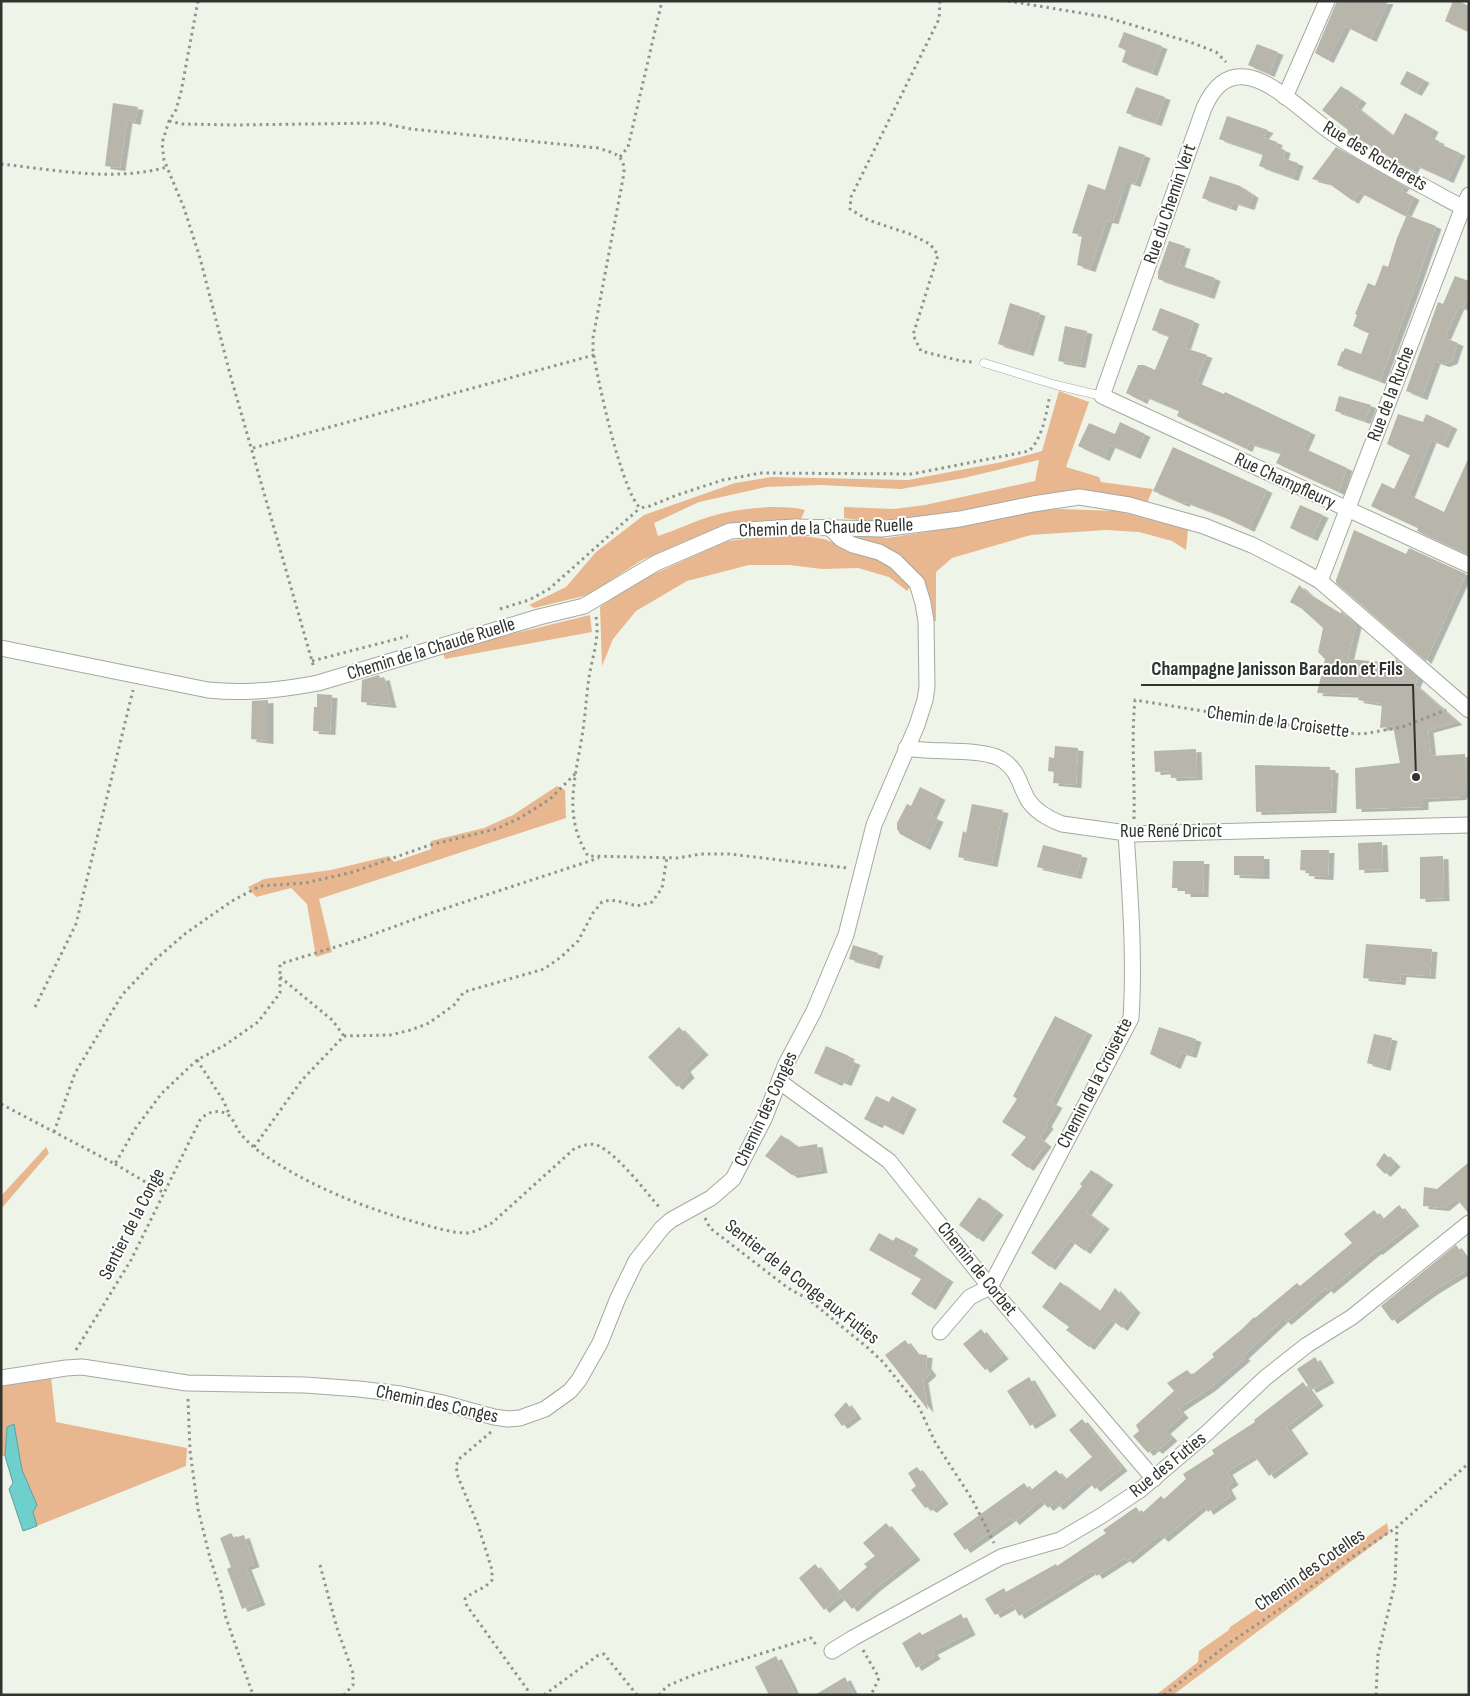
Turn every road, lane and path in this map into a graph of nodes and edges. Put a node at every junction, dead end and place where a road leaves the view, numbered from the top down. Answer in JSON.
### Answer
{"nodes":[{"id":1,"x":198,"y":1,"type":"edge"},
{"id":2,"x":662,"y":1,"type":"edge"},
{"id":3,"x":940,"y":1,"type":"edge"},
{"id":4,"x":1008,"y":1,"type":"edge"},
{"id":5,"x":1327,"y":1,"type":"edge"},
{"id":6,"x":1236,"y":77,"type":"junction"},
{"id":7,"x":1286,"y":97,"type":"junction"},
{"id":8,"x":169,"y":121,"type":"junction"},
{"id":9,"x":620,"y":157,"type":"junction"},
{"id":10,"x":1,"y":164,"type":"edge"},
{"id":11,"x":167,"y":167,"type":"junction"},
{"id":12,"x":1467,"y":204,"type":"edge"},
{"id":13,"x":594,"y":355,"type":"junction"},
{"id":14,"x":984,"y":363,"type":"joint"},
{"id":15,"x":1049,"y":383,"type":"junction"},
{"id":16,"x":1102,"y":396,"type":"junction"},
{"id":17,"x":253,"y":448,"type":"junction"},
{"id":18,"x":640,"y":508,"type":"junction"},
{"id":19,"x":1348,"y":509,"type":"junction"},
{"id":20,"x":829,"y":527,"type":"junction"},
{"id":21,"x":1469,"y":565,"type":"edge"},
{"id":22,"x":1320,"y":581,"type":"junction"},
{"id":23,"x":593,"y":601,"type":"junction"},
{"id":24,"x":498,"y":610,"type":"dead end"},
{"id":25,"x":409,"y":636,"type":"dead end"},
{"id":26,"x":1,"y":648,"type":"edge"},
{"id":27,"x":312,"y":661,"type":"junction"},
{"id":28,"x":137,"y":675,"type":"junction"},
{"id":29,"x":318,"y":682,"type":"junction"},
{"id":30,"x":1465,"y":707,"type":"edge"},
{"id":31,"x":906,"y":748,"type":"junction"},
{"id":32,"x":575,"y":774,"type":"junction"},
{"id":33,"x":1469,"y":825,"type":"edge"},
{"id":34,"x":1130,"y":834,"type":"junction"},
{"id":35,"x":667,"y":857,"type":"junction"},
{"id":36,"x":599,"y":858,"type":"junction"},
{"id":37,"x":863,"y":870,"type":"junction"},
{"id":38,"x":280,"y":977,"type":"junction"},
{"id":39,"x":35,"y":1007,"type":"dead end"},
{"id":40,"x":344,"y":1036,"type":"junction"},
{"id":41,"x":197,"y":1060,"type":"junction"},
{"id":42,"x":780,"y":1082,"type":"junction"},
{"id":43,"x":1,"y":1104,"type":"edge"},
{"id":44,"x":230,"y":1117,"type":"junction"},
{"id":45,"x":54,"y":1132,"type":"junction"},
{"id":46,"x":254,"y":1147,"type":"junction"},
{"id":47,"x":115,"y":1164,"type":"junction"},
{"id":48,"x":164,"y":1193,"type":"junction"},
{"id":49,"x":699,"y":1204,"type":"junction"},
{"id":50,"x":671,"y":1220,"type":"junction"},
{"id":51,"x":1469,"y":1223,"type":"edge"},
{"id":52,"x":990,"y":1287,"type":"junction"},
{"id":53,"x":940,"y":1332,"type":"dead end"},
{"id":54,"x":66,"y":1368,"type":"junction"},
{"id":55,"x":1,"y":1378,"type":"edge"},
{"id":56,"x":187,"y":1383,"type":"junction"},
{"id":57,"x":502,"y":1418,"type":"junction"},
{"id":58,"x":1469,"y":1463,"type":"edge"},
{"id":59,"x":1154,"y":1479,"type":"junction"},
{"id":60,"x":1397,"y":1527,"type":"junction"},
{"id":61,"x":1001,"y":1557,"type":"junction"},
{"id":62,"x":320,"y":1565,"type":"dead end"},
{"id":63,"x":853,"y":1638,"type":"junction"},
{"id":64,"x":817,"y":1646,"type":"dead end"},
{"id":65,"x":832,"y":1651,"type":"dead end"},
{"id":66,"x":253,"y":1695,"type":"edge"},
{"id":67,"x":344,"y":1695,"type":"edge"},
{"id":68,"x":529,"y":1695,"type":"edge"},
{"id":69,"x":544,"y":1695,"type":"edge"},
{"id":70,"x":637,"y":1695,"type":"edge"},
{"id":71,"x":659,"y":1695,"type":"edge"},
{"id":72,"x":871,"y":1695,"type":"edge"},
{"id":73,"x":1164,"y":1695,"type":"edge"},
{"id":74,"x":1376,"y":1695,"type":"edge"}],
"edges":[{"from":1,"to":8,"type":"path"},
{"from":2,"to":9,"type":"path"},
{"from":3,"to":14,"type":"path"},
{"from":4,"to":6,"type":"path"},
{"from":5,"to":7,"type":"street"},
{"from":6,"to":7,"type":"street"},
{"from":6,"to":16,"type":"street","name":"Rue du Chemin Vert"},
{"from":7,"to":12,"type":"street","name":"Rue des Rocherets"},
{"from":8,"to":9,"type":"path"},
{"from":8,"to":11,"type":"path"},
{"from":9,"to":13,"type":"path"},
{"from":10,"to":11,"type":"path"},
{"from":11,"to":17,"type":"path"},
{"from":12,"to":19,"type":"street","name":"Rue de la Ruche"},
{"from":13,"to":17,"type":"path"},
{"from":13,"to":18,"type":"path"},
{"from":14,"to":15,"type":"lane"},
{"from":15,"to":16,"type":"lane"},
{"from":15,"to":18,"type":"path"},
{"from":16,"to":19,"type":"street","name":"Rue Champfleury"},
{"from":17,"to":27,"type":"path"},
{"from":18,"to":24,"type":"path"},
{"from":19,"to":21,"type":"street","name":"Rue Champfleury"},
{"from":19,"to":22,"type":"street","name":"Rue de la Ruche"},
{"from":20,"to":22,"type":"street","name":"Chemin de la Chaude Ruelle"},
{"from":20,"to":23,"type":"street","name":"Chemin de la Chaude Ruelle"},
{"from":20,"to":31,"type":"street","name":"Chemin des Conges"},
{"from":22,"to":30,"type":"street","name":"Chemin de la Chaude Ruelle"},
{"from":23,"to":29,"type":"street","name":"Chemin de la Chaude Ruelle"},
{"from":23,"to":32,"type":"path"},
{"from":25,"to":27,"type":"path"},
{"from":26,"to":28,"type":"street","name":"Chemin de la Chaude Ruelle"},
{"from":27,"to":29,"type":"path"},
{"from":28,"to":29,"type":"street","name":"Chemin de la Chaude Ruelle"},
{"from":28,"to":39,"type":"path"},
{"from":30,"to":34,"type":"path","name":"Chemin de la Croisette"},
{"from":31,"to":34,"type":"street","name":"Rue René Dricot"},
{"from":31,"to":37,"type":"street","name":"Chemin des Conges"},
{"from":32,"to":36,"type":"path"},
{"from":32,"to":45,"type":"path"},
{"from":33,"to":34,"type":"street","name":"Rue René Dricot"},
{"from":34,"to":52,"type":"street","name":"Chemin de la Croisette"},
{"from":35,"to":36,"type":"path"},
{"from":35,"to":37,"type":"path"},
{"from":35,"to":40,"type":"path"},
{"from":36,"to":38,"type":"path"},
{"from":37,"to":42,"type":"street","name":"Chemin des Conges"},
{"from":38,"to":40,"type":"path"},
{"from":38,"to":41,"type":"path"},
{"from":40,"to":46,"type":"path"},
{"from":41,"to":44,"type":"path"},
{"from":41,"to":47,"type":"path"},
{"from":42,"to":49,"type":"street","name":"Chemin des Conges"},
{"from":42,"to":52,"type":"street","name":"Chemin de Corbet"},
{"from":43,"to":45,"type":"path"},
{"from":44,"to":46,"type":"path"},
{"from":44,"to":48,"type":"path","name":"Sentier de la Conge"},
{"from":45,"to":47,"type":"path"},
{"from":46,"to":50,"type":"path"},
{"from":47,"to":48,"type":"path"},
{"from":48,"to":54,"type":"path","name":"Sentier de la Conge"},
{"from":49,"to":50,"type":"street","name":"Chemin des Conges"},
{"from":49,"to":61,"type":"path","name":"Sentier de la Conge aux Futies"},
{"from":50,"to":57,"type":"street","name":"Chemin des Conges"},
{"from":51,"to":59,"type":"street","name":"Rue des Futies"},
{"from":52,"to":53,"type":"street"},
{"from":52,"to":59,"type":"street","name":"Chemin de Corbet"},
{"from":54,"to":55,"type":"street","name":"Chemin des Conges"},
{"from":54,"to":56,"type":"street","name":"Chemin des Conges"},
{"from":56,"to":57,"type":"street","name":"Chemin des Conges"},
{"from":56,"to":66,"type":"path"},
{"from":57,"to":68,"type":"path"},
{"from":58,"to":60,"type":"path","name":"Chemin des Cotelles"},
{"from":59,"to":61,"type":"street","name":"Rue des Futies"},
{"from":60,"to":73,"type":"path","name":"Chemin des Cotelles"},
{"from":60,"to":74,"type":"path"},
{"from":61,"to":63,"type":"street","name":"Rue des Futies"},
{"from":62,"to":67,"type":"path"},
{"from":63,"to":65,"type":"street","name":"Rue des Futies"},
{"from":63,"to":72,"type":"path"},
{"from":64,"to":71,"type":"path"},
{"from":69,"to":70,"type":"path"}]}
